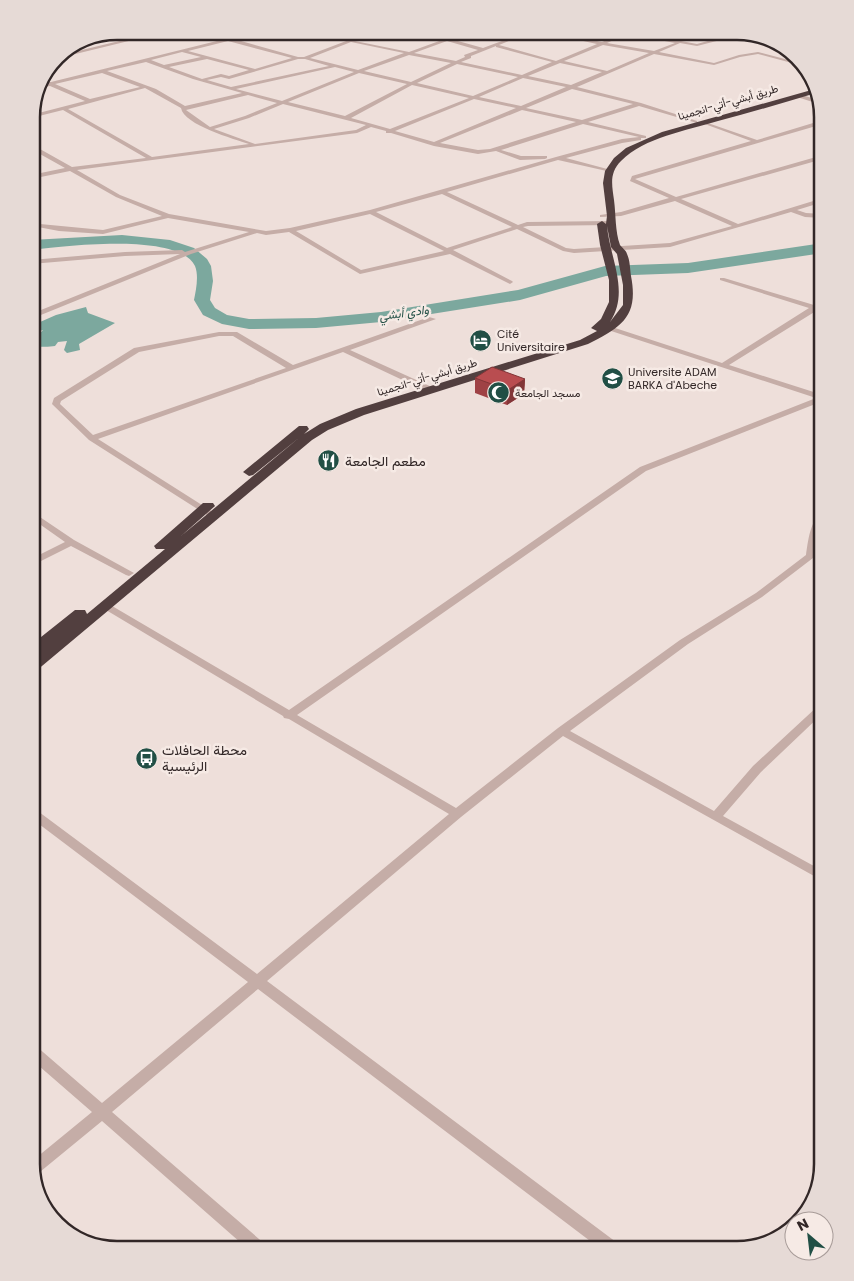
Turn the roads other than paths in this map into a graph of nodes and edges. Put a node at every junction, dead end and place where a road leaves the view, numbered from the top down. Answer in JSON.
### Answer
{"nodes":[{"id":1,"x":129,"y":40,"type":"edge"},
{"id":2,"x":224,"y":40,"type":"edge"},
{"id":3,"x":232,"y":40,"type":"edge"},
{"id":4,"x":441,"y":40,"type":"edge"},
{"id":5,"x":447,"y":40,"type":"edge"},
{"id":6,"x":512,"y":40,"type":"edge"},
{"id":7,"x":580,"y":40,"type":"edge"},
{"id":8,"x":608,"y":40,"type":"edge"},
{"id":9,"x":669,"y":40,"type":"edge"},
{"id":10,"x":716,"y":40,"type":"edge"},
{"id":11,"x":351,"y":41,"type":"joint"},
{"id":12,"x":680,"y":42,"type":"junction"},
{"id":13,"x":599,"y":44,"type":"junction"},
{"id":14,"x":498,"y":46,"type":"junction"},
{"id":15,"x":485,"y":50,"type":"junction"},
{"id":16,"x":182,"y":51,"type":"junction"},
{"id":17,"x":73,"y":54,"type":"edge"},
{"id":18,"x":408,"y":54,"type":"junction"},
{"id":19,"x":652,"y":54,"type":"junction"},
{"id":20,"x":207,"y":58,"type":"junction"},
{"id":21,"x":298,"y":58,"type":"junction"},
{"id":22,"x":305,"y":58,"type":"junction"},
{"id":23,"x":146,"y":60,"type":"junction"},
{"id":24,"x":557,"y":61,"type":"junction"},
{"id":25,"x":790,"y":62,"type":"edge"},
{"id":26,"x":456,"y":64,"type":"junction"},
{"id":27,"x":336,"y":66,"type":"junction"},
{"id":28,"x":162,"y":67,"type":"junction"},
{"id":29,"x":254,"y":70,"type":"junction"},
{"id":30,"x":102,"y":71,"type":"junction"},
{"id":31,"x":359,"y":71,"type":"junction"},
{"id":32,"x":607,"y":72,"type":"junction"},
{"id":33,"x":522,"y":77,"type":"junction"},
{"id":34,"x":202,"y":80,"type":"junction"},
{"id":35,"x":48,"y":83,"type":"edge"},
{"id":36,"x":413,"y":83,"type":"junction"},
{"id":37,"x":48,"y":85,"type":"edge"},
{"id":38,"x":144,"y":87,"type":"junction"},
{"id":39,"x":572,"y":87,"type":"junction"},
{"id":40,"x":230,"y":88,"type":"junction"},
{"id":41,"x":809,"y":90,"type":"edge"},
{"id":42,"x":248,"y":93,"type":"junction"},
{"id":43,"x":810,"y":93,"type":"edge"},
{"id":44,"x":800,"y":96,"type":"junction"},
{"id":45,"x":475,"y":97,"type":"junction"},
{"id":46,"x":812,"y":100,"type":"edge"},
{"id":47,"x":90,"y":101,"type":"junction"},
{"id":48,"x":772,"y":101,"type":"junction"},
{"id":49,"x":282,"y":102,"type":"junction"},
{"id":50,"x":639,"y":104,"type":"junction"},
{"id":51,"x":63,"y":108,"type":"junction"},
{"id":52,"x":184,"y":108,"type":"junction"},
{"id":53,"x":525,"y":108,"type":"junction"},
{"id":54,"x":40,"y":114,"type":"edge"},
{"id":55,"x":346,"y":118,"type":"junction"},
{"id":56,"x":582,"y":121,"type":"junction"},
{"id":57,"x":695,"y":122,"type":"junction"},
{"id":58,"x":704,"y":122,"type":"junction"},
{"id":59,"x":814,"y":125,"type":"edge"},
{"id":60,"x":369,"y":126,"type":"junction"},
{"id":61,"x":209,"y":130,"type":"junction"},
{"id":62,"x":388,"y":132,"type":"junction"},
{"id":63,"x":641,"y":138,"type":"junction"},
{"id":64,"x":758,"y":142,"type":"junction"},
{"id":65,"x":434,"y":144,"type":"junction"},
{"id":66,"x":257,"y":145,"type":"junction"},
{"id":67,"x":497,"y":150,"type":"junction"},
{"id":68,"x":40,"y":151,"type":"edge"},
{"id":69,"x":558,"y":158,"type":"junction"},
{"id":70,"x":152,"y":159,"type":"junction"},
{"id":71,"x":814,"y":160,"type":"edge"},
{"id":72,"x":810,"y":161,"type":"junction"},
{"id":73,"x":814,"y":163,"type":"edge"},
{"id":74,"x":69,"y":169,"type":"junction"},
{"id":75,"x":605,"y":170,"type":"junction"},
{"id":76,"x":40,"y":175,"type":"edge"},
{"id":77,"x":598,"y":185,"type":"dead end"},
{"id":78,"x":441,"y":192,"type":"junction"},
{"id":79,"x":674,"y":200,"type":"junction"},
{"id":80,"x":814,"y":203,"type":"edge"},
{"id":81,"x":791,"y":210,"type":"junction"},
{"id":82,"x":371,"y":212,"type":"junction"},
{"id":83,"x":168,"y":216,"type":"junction"},
{"id":84,"x":814,"y":216,"type":"edge"},
{"id":85,"x":606,"y":217,"type":"junction"},
{"id":86,"x":40,"y":226,"type":"dead end"},
{"id":87,"x":738,"y":226,"type":"junction"},
{"id":88,"x":518,"y":227,"type":"junction"},
{"id":89,"x":290,"y":230,"type":"junction"},
{"id":90,"x":256,"y":231,"type":"junction"},
{"id":91,"x":613,"y":250,"type":"junction"},
{"id":92,"x":448,"y":251,"type":"junction"},
{"id":93,"x":192,"y":252,"type":"junction"},
{"id":94,"x":40,"y":261,"type":"edge"},
{"id":95,"x":722,"y":279,"type":"dead end"},
{"id":96,"x":510,"y":282,"type":"dead end"},
{"id":97,"x":615,"y":289,"type":"junction"},
{"id":98,"x":629,"y":289,"type":"junction"},
{"id":99,"x":814,"y":308,"type":"edge"},
{"id":100,"x":40,"y":313,"type":"edge"},
{"id":101,"x":814,"y":313,"type":"edge"},
{"id":102,"x":432,"y":319,"type":"dead end"},
{"id":103,"x":609,"y":329,"type":"junction"},
{"id":104,"x":344,"y":350,"type":"junction"},
{"id":105,"x":722,"y":366,"type":"junction"},
{"id":106,"x":292,"y":368,"type":"junction"},
{"id":107,"x":427,"y":388,"type":"junction"},
{"id":108,"x":814,"y":395,"type":"edge"},
{"id":109,"x":814,"y":402,"type":"edge"},
{"id":110,"x":92,"y":438,"type":"junction"},
{"id":111,"x":208,"y":513,"type":"junction"},
{"id":112,"x":40,"y":520,"type":"edge"},
{"id":113,"x":814,"y":533,"type":"edge"},
{"id":114,"x":71,"y":542,"type":"junction"},
{"id":115,"x":40,"y":558,"type":"edge"},
{"id":116,"x":128,"y":573,"type":"junction"},
{"id":117,"x":104,"y":605,"type":"junction"},
{"id":118,"x":40,"y":654,"type":"edge"},
{"id":119,"x":40,"y":655,"type":"edge"},
{"id":120,"x":814,"y":715,"type":"edge"},
{"id":121,"x":288,"y":716,"type":"junction"},
{"id":122,"x":562,"y":731,"type":"junction"},
{"id":123,"x":457,"y":814,"type":"junction"},
{"id":124,"x":716,"y":816,"type":"junction"},
{"id":125,"x":40,"y":819,"type":"edge"},
{"id":126,"x":814,"y":872,"type":"edge"},
{"id":127,"x":258,"y":982,"type":"junction"},
{"id":128,"x":40,"y":1058,"type":"edge"},
{"id":129,"x":102,"y":1111,"type":"junction"},
{"id":130,"x":40,"y":1164,"type":"edge"},
{"id":131,"x":251,"y":1241,"type":"edge"},
{"id":132,"x":603,"y":1241,"type":"edge"}],
"edges":[{"from":1,"to":17,"type":"street"},
{"from":2,"to":16,"type":"street"},
{"from":3,"to":21,"type":"street"},
{"from":4,"to":18,"type":"street"},
{"from":5,"to":15,"type":"street"},
{"from":6,"to":14,"type":"street"},
{"from":7,"to":13,"type":"street"},
{"from":8,"to":13,"type":"street"},
{"from":9,"to":12,"type":"street"},
{"from":10,"to":12,"type":"street"},
{"from":11,"to":18,"type":"street"},
{"from":11,"to":22,"type":"street"},
{"from":12,"to":19,"type":"street"},
{"from":13,"to":19,"type":"street"},
{"from":13,"to":24,"type":"street"},
{"from":14,"to":15,"type":"street"},
{"from":14,"to":24,"type":"street"},
{"from":15,"to":26,"type":"street"},
{"from":16,"to":20,"type":"street"},
{"from":16,"to":23,"type":"street"},
{"from":18,"to":26,"type":"street"},
{"from":18,"to":31,"type":"street"},
{"from":19,"to":25,"type":"street"},
{"from":19,"to":32,"type":"street"},
{"from":20,"to":28,"type":"street"},
{"from":20,"to":29,"type":"street"},
{"from":21,"to":22,"type":"street"},
{"from":21,"to":29,"type":"street"},
{"from":22,"to":27,"type":"street"},
{"from":23,"to":28,"type":"street"},
{"from":23,"to":30,"type":"street"},
{"from":24,"to":32,"type":"street"},
{"from":24,"to":33,"type":"street"},
{"from":26,"to":33,"type":"street"},
{"from":26,"to":36,"type":"street"},
{"from":27,"to":31,"type":"street"},
{"from":27,"to":40,"type":"street"},
{"from":28,"to":34,"type":"street"},
{"from":29,"to":34,"type":"street"},
{"from":30,"to":35,"type":"street"},
{"from":30,"to":38,"type":"street"},
{"from":31,"to":36,"type":"street"},
{"from":31,"to":49,"type":"street"},
{"from":32,"to":39,"type":"street"},
{"from":33,"to":39,"type":"street"},
{"from":33,"to":45,"type":"street"},
{"from":34,"to":40,"type":"street"},
{"from":36,"to":45,"type":"street"},
{"from":36,"to":55,"type":"street"},
{"from":37,"to":47,"type":"street"},
{"from":38,"to":47,"type":"street"},
{"from":38,"to":52,"type":"street"},
{"from":39,"to":50,"type":"street"},
{"from":39,"to":53,"type":"street"},
{"from":40,"to":42,"type":"street"},
{"from":41,"to":48,"type":"highway"},
{"from":42,"to":49,"type":"street"},
{"from":42,"to":52,"type":"street"},
{"from":43,"to":44,"type":"highway","name":"طريق أبشي-أتي-انجمينا"},
{"from":44,"to":46,"type":"street"},
{"from":44,"to":48,"type":"highway","name":"طريق أبشي-أتي-انجمينا"},
{"from":45,"to":53,"type":"street"},
{"from":45,"to":62,"type":"street"},
{"from":47,"to":51,"type":"street"},
{"from":48,"to":57,"type":"highway"},
{"from":48,"to":58,"type":"highway","name":"طريق أبشي-أتي-انجمينا"},
{"from":49,"to":55,"type":"street"},
{"from":49,"to":61,"type":"street"},
{"from":50,"to":56,"type":"street"},
{"from":50,"to":57,"type":"street"},
{"from":51,"to":54,"type":"street"},
{"from":51,"to":70,"type":"street"},
{"from":52,"to":61,"type":"street"},
{"from":53,"to":56,"type":"street"},
{"from":53,"to":65,"type":"street"},
{"from":55,"to":60,"type":"street"},
{"from":56,"to":63,"type":"street"},
{"from":56,"to":67,"type":"street"},
{"from":57,"to":63,"type":"highway"},
{"from":58,"to":64,"type":"street"},
{"from":58,"to":75,"type":"highway","name":"طريق أبشي-أتي-انجمينا"},
{"from":59,"to":64,"type":"street"},
{"from":60,"to":62,"type":"street"},
{"from":60,"to":66,"type":"street"},
{"from":61,"to":66,"type":"street"},
{"from":62,"to":65,"type":"street"},
{"from":63,"to":69,"type":"street"},
{"from":63,"to":75,"type":"highway"},
{"from":64,"to":79,"type":"street"},
{"from":65,"to":67,"type":"street"},
{"from":66,"to":70,"type":"street"},
{"from":67,"to":69,"type":"street"},
{"from":68,"to":74,"type":"street"},
{"from":69,"to":75,"type":"street"},
{"from":69,"to":78,"type":"street"},
{"from":70,"to":74,"type":"street"},
{"from":71,"to":72,"type":"street"},
{"from":72,"to":73,"type":"street"},
{"from":72,"to":79,"type":"street"},
{"from":74,"to":76,"type":"street"},
{"from":74,"to":83,"type":"street"},
{"from":75,"to":77,"type":"highway"},
{"from":75,"to":85,"type":"highway"},
{"from":78,"to":82,"type":"street"},
{"from":78,"to":88,"type":"street"},
{"from":79,"to":85,"type":"street"},
{"from":79,"to":87,"type":"street"},
{"from":80,"to":81,"type":"street"},
{"from":81,"to":84,"type":"street"},
{"from":81,"to":87,"type":"street"},
{"from":82,"to":89,"type":"street"},
{"from":82,"to":92,"type":"street"},
{"from":83,"to":86,"type":"street"},
{"from":83,"to":90,"type":"street"},
{"from":85,"to":88,"type":"street"},
{"from":85,"to":91,"type":"highway"},
{"from":87,"to":91,"type":"street"},
{"from":88,"to":91,"type":"street"},
{"from":88,"to":92,"type":"street"},
{"from":89,"to":90,"type":"street"},
{"from":89,"to":92,"type":"street"},
{"from":90,"to":93,"type":"street"},
{"from":91,"to":97,"type":"highway"},
{"from":91,"to":98,"type":"highway"},
{"from":92,"to":96,"type":"street"},
{"from":93,"to":94,"type":"street"},
{"from":93,"to":100,"type":"street"},
{"from":95,"to":99,"type":"street"},
{"from":97,"to":98,"type":"highway"},
{"from":97,"to":107,"type":"highway"},
{"from":98,"to":103,"type":"highway","name":"طريق أبشي-أتي-انجمينا"},
{"from":101,"to":105,"type":"street"},
{"from":102,"to":104,"type":"street"},
{"from":103,"to":105,"type":"street"},
{"from":103,"to":107,"type":"highway","name":"طريق أبشي-أتي-انجمينا"},
{"from":104,"to":106,"type":"street"},
{"from":104,"to":107,"type":"street"},
{"from":105,"to":108,"type":"street"},
{"from":106,"to":110,"type":"street"},
{"from":106,"to":110,"type":"street"},
{"from":107,"to":111,"type":"highway","name":"طريق أبشي-أتي-انجمينا"},
{"from":109,"to":121,"type":"street"},
{"from":110,"to":111,"type":"street"},
{"from":111,"to":116,"type":"highway"},
{"from":111,"to":117,"type":"highway","name":"طريق أبشي-أتي-انجمينا"},
{"from":112,"to":114,"type":"street"},
{"from":113,"to":122,"type":"street"},
{"from":114,"to":115,"type":"street"},
{"from":114,"to":116,"type":"street"},
{"from":116,"to":118,"type":"highway"},
{"from":117,"to":119,"type":"highway","name":"طريق أبشي-أتي-انجمينا"},
{"from":117,"to":121,"type":"street"},
{"from":120,"to":124,"type":"street"},
{"from":121,"to":123,"type":"street"},
{"from":122,"to":123,"type":"street"},
{"from":122,"to":124,"type":"street"},
{"from":123,"to":127,"type":"street"},
{"from":124,"to":126,"type":"street"},
{"from":125,"to":127,"type":"street"},
{"from":127,"to":129,"type":"street"},
{"from":127,"to":132,"type":"street"},
{"from":128,"to":129,"type":"street"},
{"from":129,"to":130,"type":"street"},
{"from":129,"to":131,"type":"street"}]}
